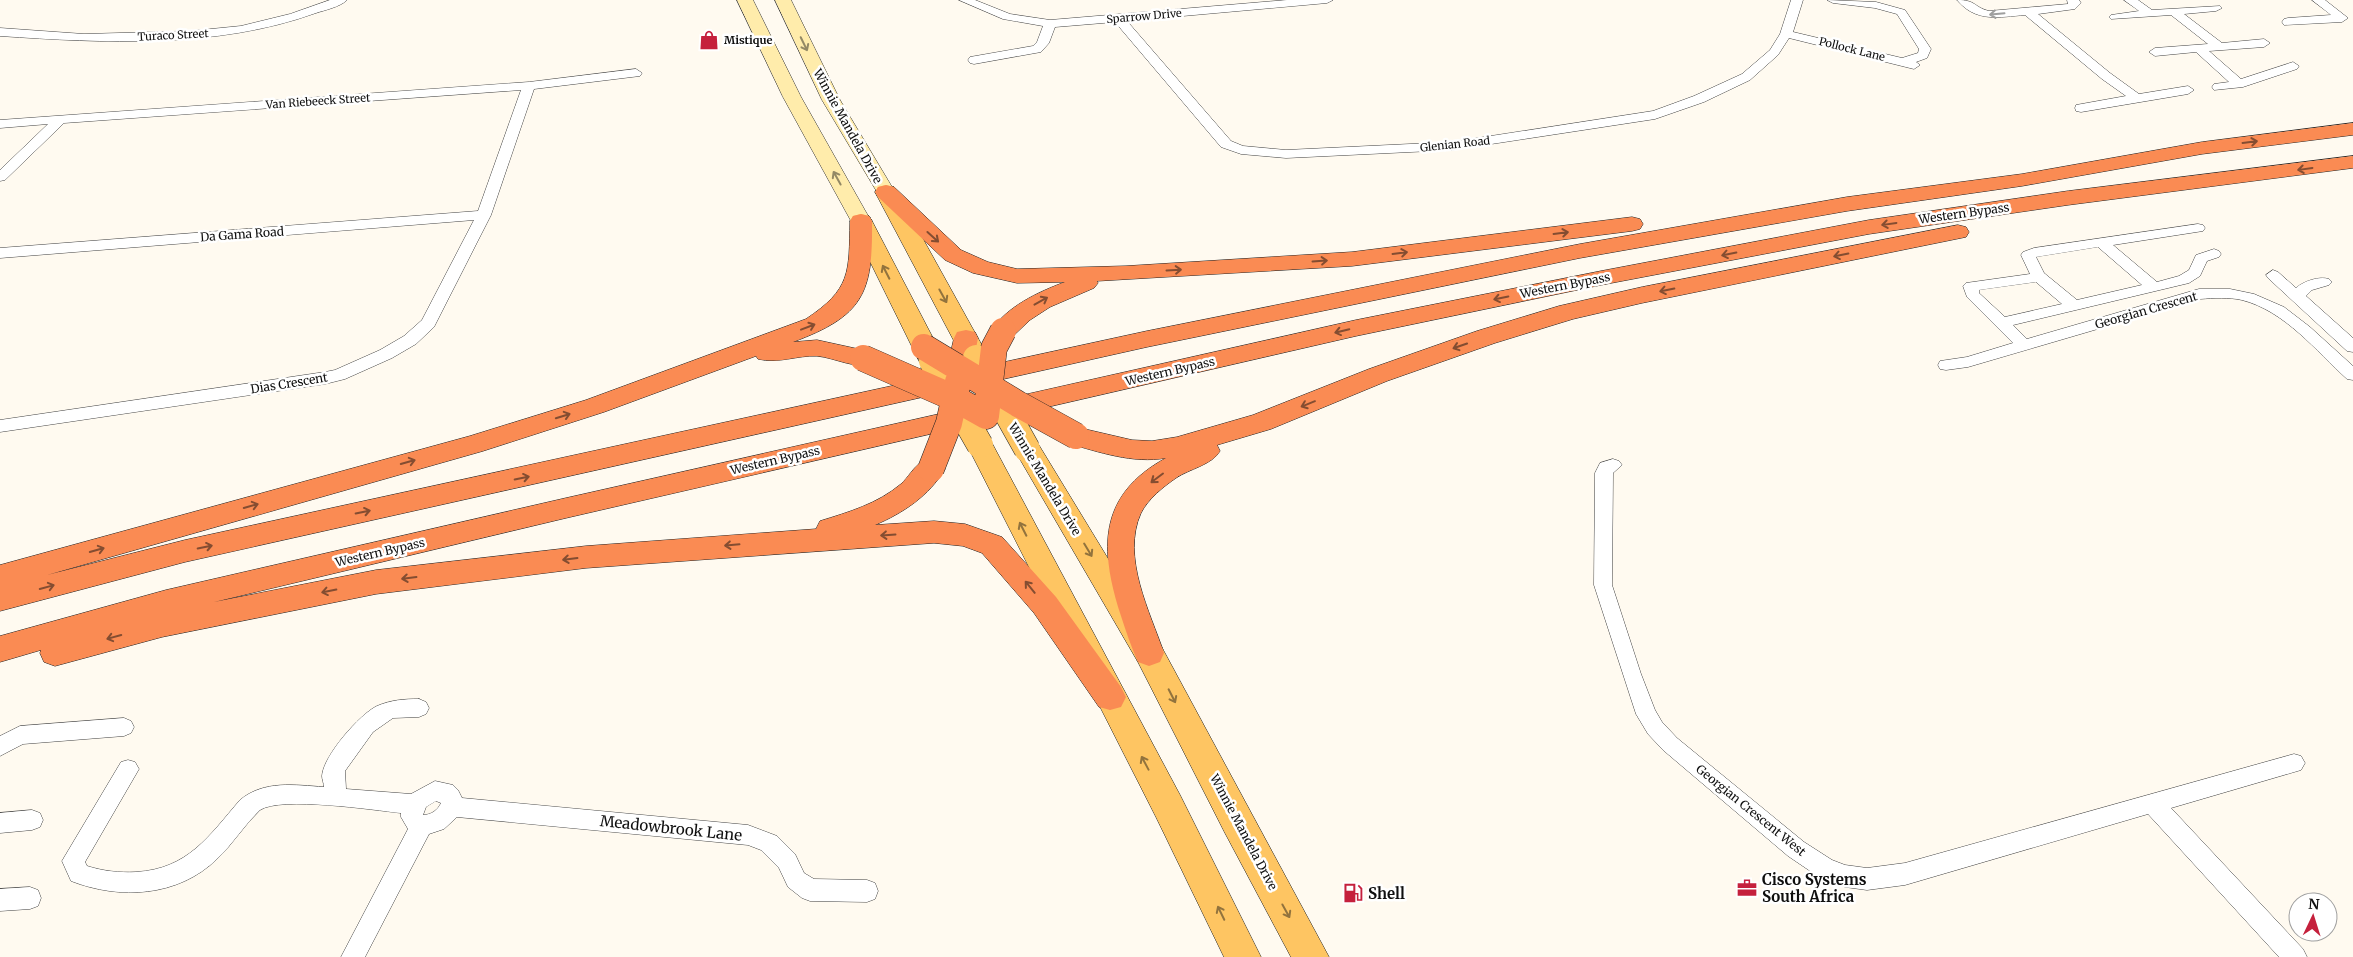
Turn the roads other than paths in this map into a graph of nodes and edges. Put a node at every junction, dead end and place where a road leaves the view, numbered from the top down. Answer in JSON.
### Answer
{"nodes":[{"id":1,"x":341,"y":0,"type":"edge"},
{"id":2,"x":745,"y":0,"type":"edge"},
{"id":3,"x":782,"y":0,"type":"edge"},
{"id":4,"x":964,"y":0,"type":"edge"},
{"id":5,"x":1327,"y":0,"type":"edge"},
{"id":6,"x":1797,"y":0,"type":"edge"},
{"id":7,"x":1833,"y":0,"type":"edge"},
{"id":8,"x":1963,"y":0,"type":"edge"},
{"id":9,"x":2073,"y":0,"type":"edge"},
{"id":10,"x":2130,"y":0,"type":"edge"},
{"id":11,"x":2318,"y":0,"type":"edge"},
{"id":12,"x":1248,"y":3,"type":"edge"},
{"id":13,"x":2216,"y":8,"type":"dead end"},
{"id":14,"x":2029,"y":12,"type":"junction"},
{"id":15,"x":2174,"y":12,"type":"junction"},
{"id":16,"x":2150,"y":14,"type":"junction"},
{"id":17,"x":2115,"y":17,"type":"dead end"},
{"id":18,"x":1119,"y":19,"type":"junction"},
{"id":19,"x":2288,"y":22,"type":"dead end"},
{"id":20,"x":1050,"y":24,"type":"junction"},
{"id":21,"x":0,"y":32,"type":"edge"},
{"id":22,"x":1786,"y":34,"type":"junction"},
{"id":23,"x":2264,"y":42,"type":"dead end"},
{"id":24,"x":2220,"y":47,"type":"junction"},
{"id":25,"x":2199,"y":49,"type":"junction"},
{"id":26,"x":2155,"y":52,"type":"dead end"},
{"id":27,"x":974,"y":60,"type":"dead end"},
{"id":28,"x":1903,"y":62,"type":"junction"},
{"id":29,"x":1918,"y":65,"type":"dead end"},
{"id":30,"x":2293,"y":66,"type":"dead end"},
{"id":31,"x":636,"y":73,"type":"dead end"},
{"id":32,"x":2239,"y":84,"type":"junction"},
{"id":33,"x":529,"y":86,"type":"junction"},
{"id":34,"x":2218,"y":87,"type":"dead end"},
{"id":35,"x":2188,"y":90,"type":"dead end"},
{"id":36,"x":2137,"y":98,"type":"junction"},
{"id":37,"x":2082,"y":108,"type":"dead end"},
{"id":38,"x":60,"y":120,"type":"junction"},
{"id":39,"x":0,"y":124,"type":"edge"},
{"id":40,"x":2353,"y":129,"type":"edge"},
{"id":41,"x":2202,"y":148,"type":"junction"},
{"id":42,"x":2353,"y":162,"type":"edge"},
{"id":43,"x":0,"y":177,"type":"edge"},
{"id":44,"x":2232,"y":179,"type":"junction"},
{"id":45,"x":886,"y":192,"type":"junction"},
{"id":46,"x":484,"y":215,"type":"junction"},
{"id":47,"x":860,"y":221,"type":"junction"},
{"id":48,"x":2198,"y":228,"type":"dead end"},
{"id":49,"x":2102,"y":242,"type":"junction"},
{"id":50,"x":0,"y":252,"type":"edge"},
{"id":51,"x":2214,"y":254,"type":"dead end"},
{"id":52,"x":1126,"y":273,"type":"junction"},
{"id":53,"x":2273,"y":275,"type":"dead end"},
{"id":54,"x":2038,"y":276,"type":"junction"},
{"id":55,"x":2324,"y":282,"type":"dead end"},
{"id":56,"x":2154,"y":287,"type":"junction"},
{"id":57,"x":2296,"y":296,"type":"junction"},
{"id":58,"x":2076,"y":307,"type":"junction"},
{"id":59,"x":2002,"y":323,"type":"junction"},
{"id":60,"x":966,"y":338,"type":"junction"},
{"id":61,"x":2025,"y":346,"type":"junction"},
{"id":62,"x":924,"y":347,"type":"junction"},
{"id":63,"x":2353,"y":347,"type":"edge"},
{"id":64,"x":1946,"y":365,"type":"dead end"},
{"id":65,"x":960,"y":368,"type":"junction"},
{"id":66,"x":697,"y":369,"type":"junction"},
{"id":67,"x":2353,"y":375,"type":"edge"},
{"id":68,"x":990,"y":386,"type":"junction"},
{"id":69,"x":954,"y":398,"type":"junction"},
{"id":70,"x":986,"y":416,"type":"junction"},
{"id":71,"x":1262,"y":422,"type":"junction"},
{"id":72,"x":0,"y":426,"type":"edge"},
{"id":73,"x":1026,"y":449,"type":"junction"},
{"id":74,"x":987,"y":458,"type":"junction"},
{"id":75,"x":1612,"y":464,"type":"dead end"},
{"id":76,"x":781,"y":542,"type":"junction"},
{"id":77,"x":0,"y":578,"type":"edge"},
{"id":78,"x":0,"y":599,"type":"edge"},
{"id":79,"x":0,"y":649,"type":"edge"},
{"id":80,"x":1149,"y":653,"type":"junction"},
{"id":81,"x":0,"y":667,"type":"edge"},
{"id":82,"x":1110,"y":697,"type":"junction"},
{"id":83,"x":419,"y":708,"type":"dead end"},
{"id":84,"x":124,"y":727,"type":"dead end"},
{"id":85,"x":0,"y":747,"type":"edge"},
{"id":86,"x":2294,"y":764,"type":"dead end"},
{"id":87,"x":128,"y":769,"type":"dead end"},
{"id":88,"x":336,"y":797,"type":"junction"},
{"id":89,"x":416,"y":804,"type":"junction"},
{"id":90,"x":2153,"y":804,"type":"junction"},
{"id":91,"x":452,"y":807,"type":"junction"},
{"id":92,"x":32,"y":820,"type":"dead end"},
{"id":93,"x":0,"y":823,"type":"edge"},
{"id":94,"x":422,"y":825,"type":"junction"},
{"id":95,"x":866,"y":892,"type":"dead end"},
{"id":96,"x":30,"y":898,"type":"dead end"},
{"id":97,"x":0,"y":900,"type":"edge"},
{"id":98,"x":352,"y":957,"type":"edge"},
{"id":99,"x":1243,"y":957,"type":"edge"},
{"id":100,"x":1311,"y":957,"type":"edge"},
{"id":101,"x":2295,"y":957,"type":"edge"}],
"edges":[{"from":1,"to":21,"type":"street","name":"Turaco Street"},
{"from":47,"to":2,"type":"main road","one_way":true},
{"from":3,"to":45,"type":"main road","name":"Winnie Mandela Drive","one_way":true},
{"from":4,"to":20,"type":"street","name":"Sparrow Drive"},
{"from":5,"to":12,"type":"street","name":"Sparrow Drive"},
{"from":6,"to":22,"type":"street","name":"Glenian Road"},
{"from":7,"to":28,"type":"street"},
{"from":14,"to":8,"type":"street","one_way":true},
{"from":9,"to":14,"type":"street"},
{"from":10,"to":16,"type":"street"},
{"from":11,"to":19,"type":"street"},
{"from":12,"to":18,"type":"street","name":"Sparrow Drive"},
{"from":13,"to":15,"type":"street"},
{"from":14,"to":36,"type":"street"},
{"from":15,"to":16,"type":"street"},
{"from":15,"to":24,"type":"street"},
{"from":16,"to":17,"type":"street"},
{"from":18,"to":20,"type":"street","name":"Sparrow Drive"},
{"from":18,"to":22,"type":"street","name":"Glenian Road"},
{"from":20,"to":27,"type":"street"},
{"from":22,"to":28,"type":"street","name":"Pollock Lane"},
{"from":23,"to":24,"type":"street"},
{"from":24,"to":25,"type":"street"},
{"from":25,"to":26,"type":"street"},
{"from":25,"to":32,"type":"street"},
{"from":28,"to":29,"type":"street","name":"Pollock Lane"},
{"from":30,"to":32,"type":"street"},
{"from":31,"to":33,"type":"street","name":"Van Riebeeck Street"},
{"from":32,"to":34,"type":"street"},
{"from":33,"to":38,"type":"street","name":"Van Riebeeck Street"},
{"from":33,"to":46,"type":"street","name":"Dias Crescent"},
{"from":35,"to":36,"type":"street"},
{"from":36,"to":37,"type":"street"},
{"from":38,"to":39,"type":"street","name":"Van Riebeeck Street"},
{"from":38,"to":43,"type":"street"},
{"from":41,"to":40,"type":"highway","name":"Western Bypass","one_way":true},
{"from":52,"to":41,"type":"highway","one_way":true},
{"from":78,"to":41,"type":"highway","name":"Western Bypass","one_way":true},
{"from":42,"to":44,"type":"highway","name":"Western Bypass","one_way":true},
{"from":44,"to":71,"type":"highway","one_way":true},
{"from":44,"to":79,"type":"highway","name":"Western Bypass","one_way":true},
{"from":45,"to":52,"type":"highway","one_way":true},
{"from":45,"to":60,"type":"main road","name":"Winnie Mandela Drive","one_way":true},
{"from":46,"to":50,"type":"street","name":"Da Gama Road"},
{"from":46,"to":72,"type":"street","name":"Dias Crescent"},
{"from":62,"to":47,"type":"main road","one_way":true},
{"from":66,"to":47,"type":"highway","one_way":true},
{"from":48,"to":49,"type":"street"},
{"from":49,"to":54,"type":"street"},
{"from":49,"to":56,"type":"street"},
{"from":51,"to":56,"type":"street"},
{"from":68,"to":52,"type":"highway","one_way":true,"bridge":true},
{"from":53,"to":57,"type":"street"},
{"from":54,"to":58,"type":"street"},
{"from":54,"to":59,"type":"street"},
{"from":55,"to":57,"type":"street"},
{"from":56,"to":58,"type":"street"},
{"from":57,"to":63,"type":"street"},
{"from":58,"to":59,"type":"street"},
{"from":59,"to":61,"type":"street"},
{"from":60,"to":65,"type":"highway"},
{"from":60,"to":68,"type":"main road","name":"Winnie Mandela Drive","bridge":true},
{"from":61,"to":64,"type":"street","name":"Georgian Crescent"},
{"from":61,"to":67,"type":"street","name":"Georgian Crescent"},
{"from":62,"to":65,"type":"highway","bridge":true},
{"from":62,"to":69,"type":"main road","bridge":true},
{"from":65,"to":68,"type":"highway","bridge":true},
{"from":65,"to":69,"type":"highway","bridge":true},
{"from":66,"to":69,"type":"highway","bridge":true},
{"from":77,"to":66,"type":"highway","one_way":true},
{"from":68,"to":70,"type":"highway","bridge":true},
{"from":68,"to":71,"type":"highway","bridge":true},
{"from":68,"to":73,"type":"main road","name":"Winnie Mandela Drive","bridge":true},
{"from":69,"to":70,"type":"highway","bridge":true},
{"from":69,"to":74,"type":"main road","bridge":true},
{"from":69,"to":76,"type":"highway","bridge":true},
{"from":70,"to":73,"type":"highway","bridge":true},
{"from":70,"to":74,"type":"highway"},
{"from":71,"to":80,"type":"highway","one_way":true},
{"from":73,"to":80,"type":"main road","name":"Winnie Mandela Drive","one_way":true},
{"from":82,"to":74,"type":"main road","one_way":true},
{"from":75,"to":90,"type":"street","name":"Georgian Crescent West"},
{"from":76,"to":81,"type":"highway","one_way":true},
{"from":82,"to":76,"type":"highway","one_way":true},
{"from":80,"to":100,"type":"main road","name":"Winnie Mandela Drive","one_way":true},
{"from":99,"to":82,"type":"main road","one_way":true},
{"from":83,"to":88,"type":"street"},
{"from":84,"to":85,"type":"street"},
{"from":86,"to":90,"type":"street","name":"Georgian Crescent West"},
{"from":87,"to":88,"type":"street"},
{"from":88,"to":89,"type":"street"},
{"from":89,"to":91,"type":"street"},
{"from":89,"to":94,"type":"street"},
{"from":90,"to":101,"type":"street"},
{"from":91,"to":94,"type":"street"},
{"from":91,"to":95,"type":"street","name":"Meadowbrook Lane"},
{"from":92,"to":93,"type":"street"},
{"from":94,"to":98,"type":"street"},
{"from":96,"to":97,"type":"street"}]}
